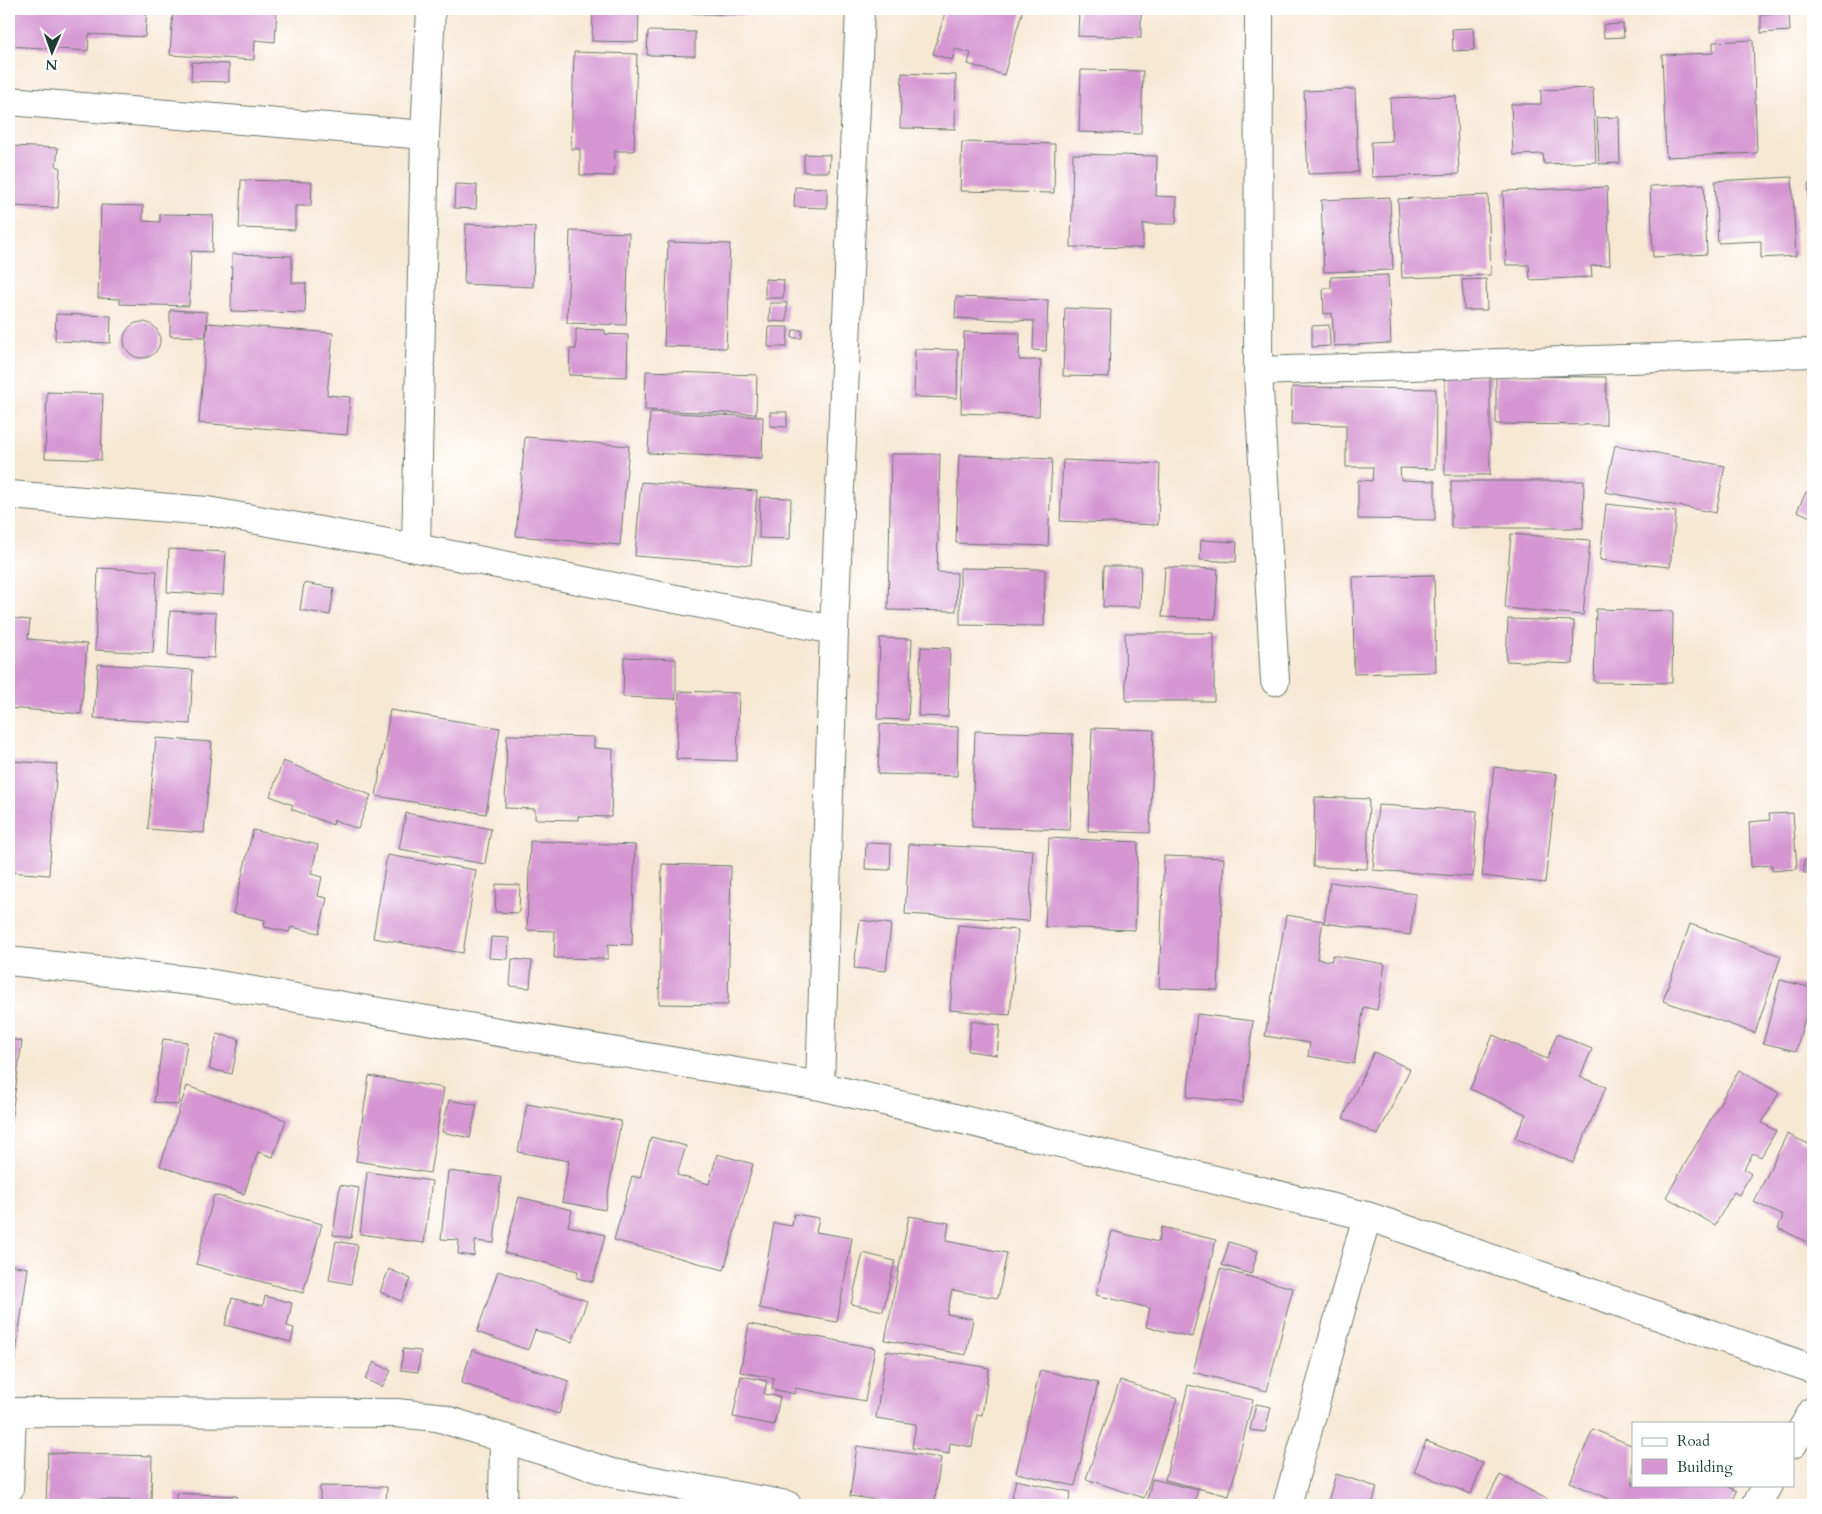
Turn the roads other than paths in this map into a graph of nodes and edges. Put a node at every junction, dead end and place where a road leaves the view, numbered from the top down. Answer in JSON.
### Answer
{"nodes":[{"id":1,"x":431,"y":9,"type":"edge"},
{"id":2,"x":860,"y":9,"type":"edge"},
{"id":3,"x":1259,"y":9,"type":"edge"},
{"id":4,"x":9,"y":101,"type":"edge"},
{"id":5,"x":425,"y":135,"type":"junction"},
{"id":6,"x":1813,"y":353,"type":"edge"},
{"id":7,"x":1258,"y":371,"type":"junction"},
{"id":8,"x":9,"y":495,"type":"edge"},
{"id":9,"x":416,"y":548,"type":"junction"},
{"id":10,"x":834,"y":630,"type":"junction"},
{"id":11,"x":1274,"y":681,"type":"dead end"},
{"id":12,"x":9,"y":961,"type":"edge"},
{"id":13,"x":820,"y":1086,"type":"junction"},
{"id":14,"x":1367,"y":1216,"type":"junction"},
{"id":15,"x":1813,"y":1368,"type":"edge"},
{"id":16,"x":1813,"y":1410,"type":"edge"},
{"id":17,"x":11,"y":1412,"type":"edge"},
{"id":18,"x":504,"y":1438,"type":"junction"},
{"id":19,"x":1794,"y":1442,"type":"edge"},
{"id":20,"x":1767,"y":1486,"type":"edge"},
{"id":21,"x":9,"y":1489,"type":"edge"},
{"id":22,"x":503,"y":1505,"type":"edge"},
{"id":23,"x":787,"y":1505,"type":"edge"},
{"id":24,"x":1287,"y":1505,"type":"edge"},
{"id":25,"x":1756,"y":1505,"type":"edge"}],
"edges":[{"from":1,"to":5,"type":"street"},
{"from":2,"to":10,"type":"street"},
{"from":3,"to":7,"type":"street"},
{"from":4,"to":5,"type":"street"},
{"from":5,"to":9,"type":"street"},
{"from":6,"to":7,"type":"street"},
{"from":7,"to":11,"type":"street"},
{"from":8,"to":9,"type":"street"},
{"from":9,"to":10,"type":"street"},
{"from":10,"to":13,"type":"street"},
{"from":12,"to":13,"type":"street"},
{"from":13,"to":14,"type":"street"},
{"from":14,"to":15,"type":"street"},
{"from":14,"to":24,"type":"street"},
{"from":16,"to":19,"type":"street"},
{"from":17,"to":18,"type":"street"},
{"from":17,"to":21,"type":"street"},
{"from":18,"to":22,"type":"street"},
{"from":18,"to":23,"type":"street"},
{"from":20,"to":25,"type":"street"}]}
